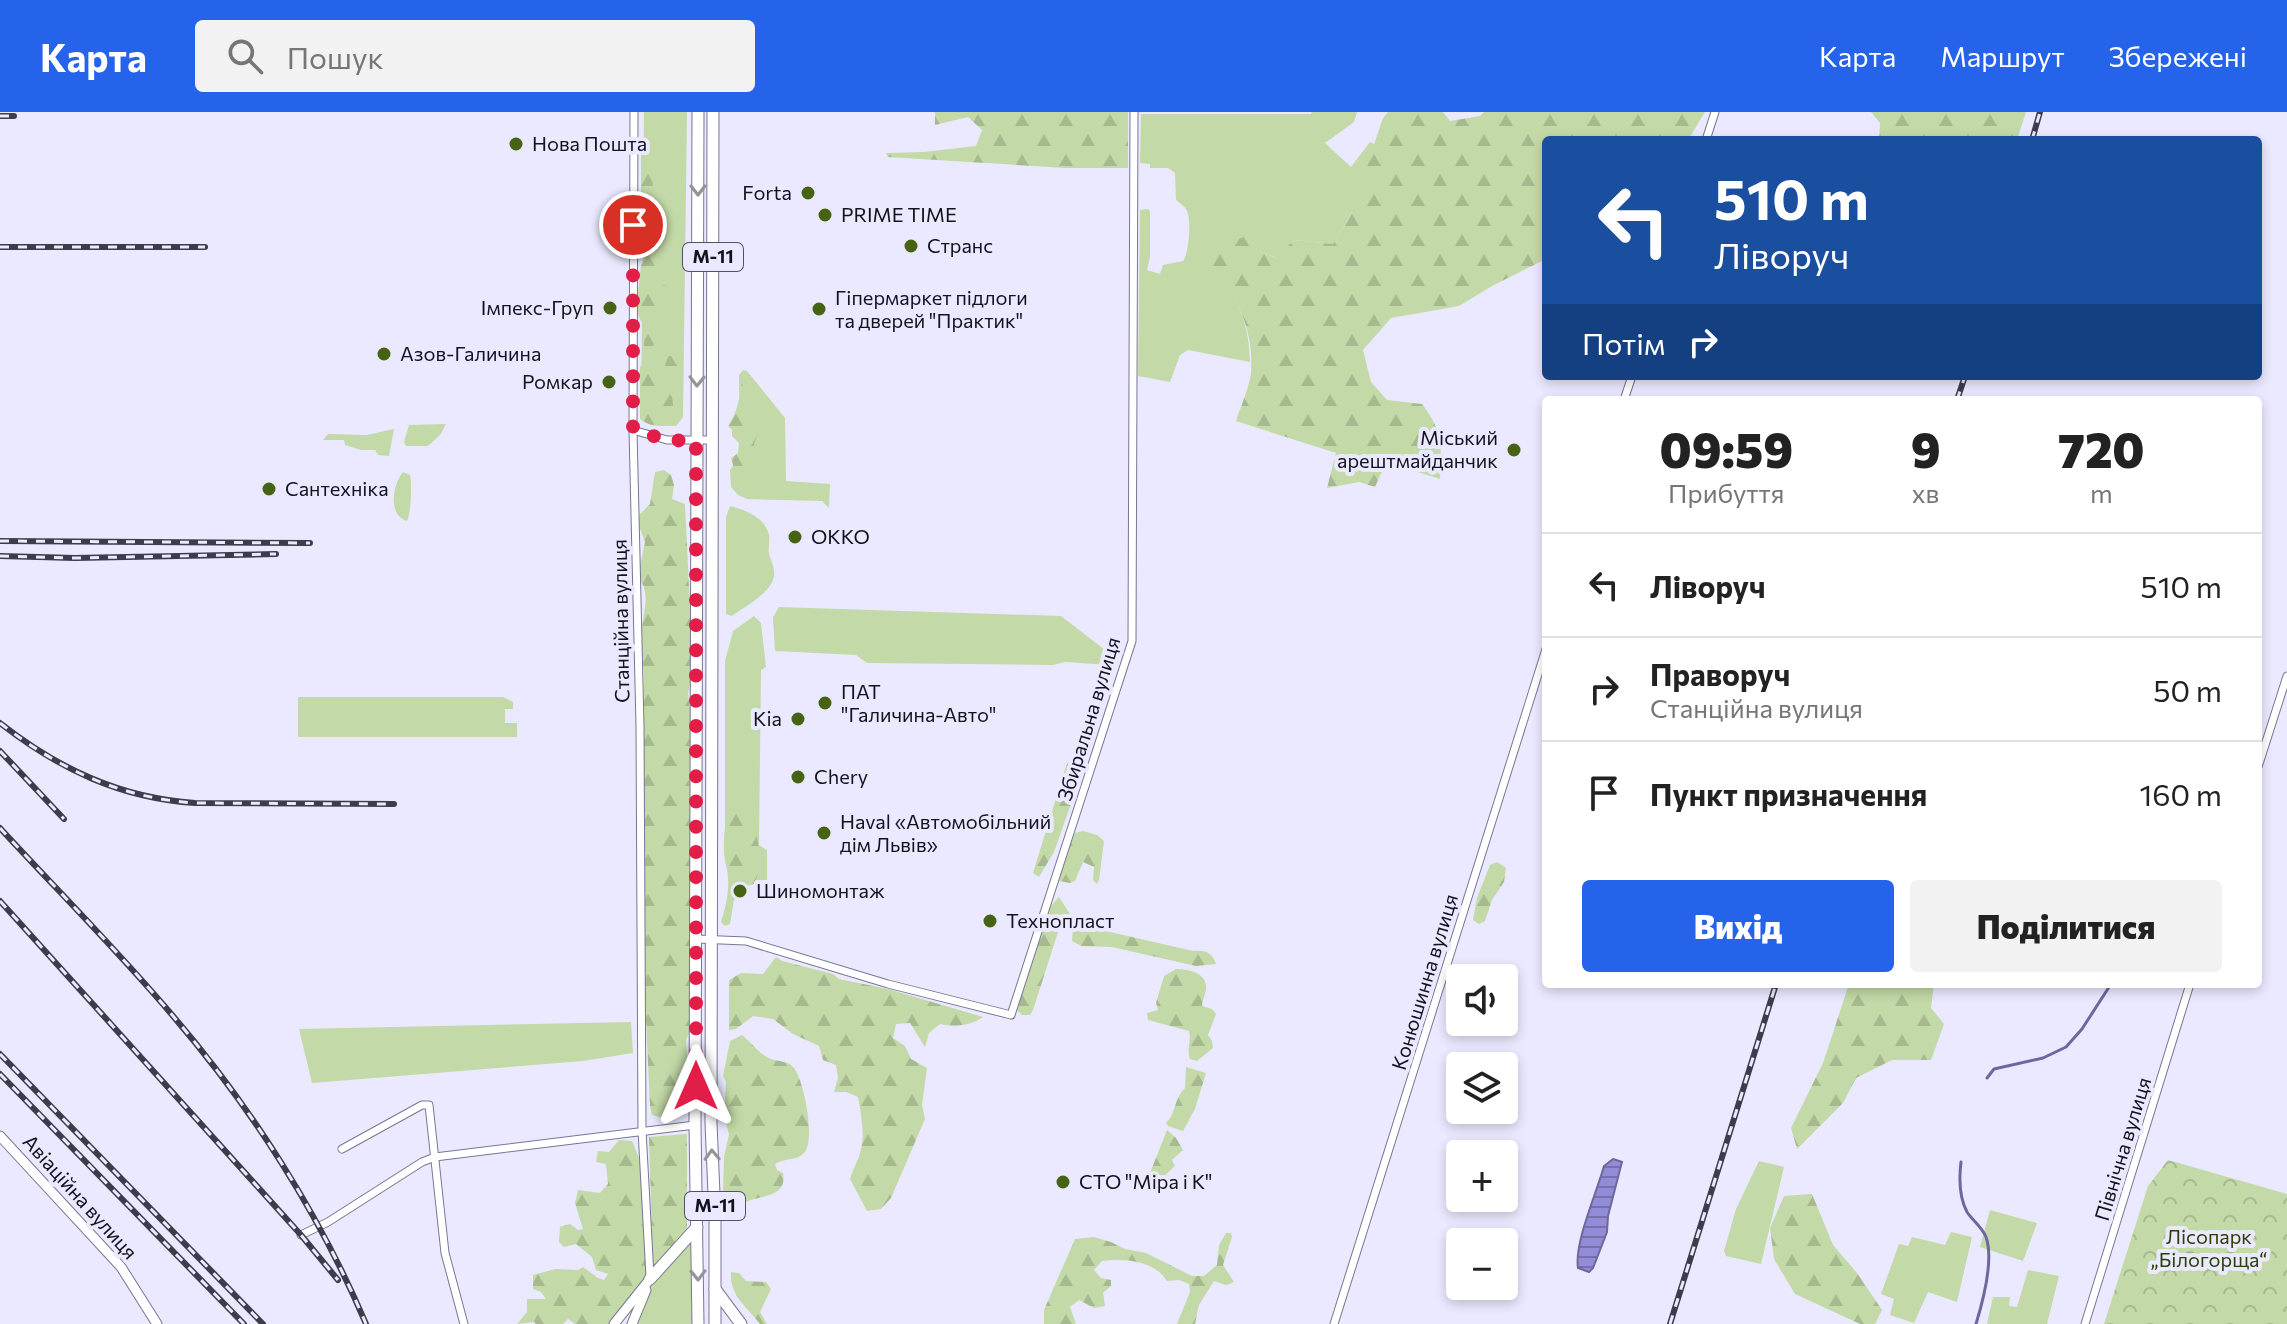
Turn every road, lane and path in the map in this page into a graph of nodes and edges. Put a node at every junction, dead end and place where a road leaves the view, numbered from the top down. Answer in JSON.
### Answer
{"nodes":[{"id":1,"x":634,"y":112,"type":"edge"},
{"id":2,"x":698,"y":112,"type":"edge"},
{"id":3,"x":713,"y":112,"type":"edge"},
{"id":4,"x":1134,"y":112,"type":"edge"},
{"id":5,"x":1715,"y":112,"type":"edge"},
{"id":6,"x":1707,"y":136,"type":"edge"},
{"id":7,"x":633,"y":430,"type":"junction"},
{"id":8,"x":712,"y":440,"type":"junction"},
{"id":9,"x":696,"y":441,"type":"junction"},
{"id":10,"x":1542,"y":662,"type":"edge"},
{"id":11,"x":2287,"y":676,"type":"edge"},
{"id":12,"x":2262,"y":754,"type":"edge"},
{"id":13,"x":696,"y":939,"type":"junction"},
{"id":14,"x":711,"y":939,"type":"junction"},
{"id":15,"x":2189,"y":988,"type":"edge"},
{"id":16,"x":695,"y":1125,"type":"junction"},
{"id":17,"x":642,"y":1130,"type":"junction"},
{"id":18,"x":0,"y":1136,"type":"edge"},
{"id":19,"x":342,"y":1149,"type":"dead end"},
{"id":20,"x":435,"y":1157,"type":"junction"},
{"id":21,"x":697,"y":1227,"type":"junction"},
{"id":22,"x":301,"y":1235,"type":"dead end"},
{"id":23,"x":650,"y":1279,"type":"junction"},
{"id":24,"x":715,"y":1289,"type":"junction"},
{"id":25,"x":157,"y":1324,"type":"edge"},
{"id":26,"x":464,"y":1324,"type":"edge"},
{"id":27,"x":614,"y":1324,"type":"edge"},
{"id":28,"x":632,"y":1324,"type":"edge"},
{"id":29,"x":698,"y":1324,"type":"edge"},
{"id":30,"x":715,"y":1324,"type":"edge"},
{"id":31,"x":741,"y":1324,"type":"edge"},
{"id":32,"x":1334,"y":1324,"type":"edge"},
{"id":33,"x":2085,"y":1324,"type":"edge"}],
"edges":[{"from":1,"to":7,"type":"street","name":"Станційна вулиця"},
{"from":2,"to":9,"type":"main road","number":"М-11","one_way":true},
{"from":3,"to":8,"type":"main road","number":"М-11"},
{"from":4,"to":14,"type":"street","name":"Збиральна вулиця"},
{"from":5,"to":6,"type":"street"},
{"from":7,"to":9,"type":"street"},
{"from":7,"to":17,"type":"street","name":"Станційна вулиця"},
{"from":8,"to":9,"type":"street"},
{"from":8,"to":14,"type":"main road","number":"М-11"},
{"from":9,"to":13,"type":"main road","number":"М-11"},
{"from":10,"to":32,"type":"street","name":"Конюшинна вулиця"},
{"from":11,"to":12,"type":"street"},
{"from":13,"to":14,"type":"street"},
{"from":13,"to":16,"type":"main road","number":"М-11"},
{"from":24,"to":14,"type":"main road","number":"М-11","one_way":true},
{"from":15,"to":33,"type":"street","name":"Північна вулиця"},
{"from":16,"to":17,"type":"street"},
{"from":16,"to":21,"type":"main road","number":"М-11"},
{"from":17,"to":20,"type":"street"},
{"from":17,"to":23,"type":"street","name":"Станційна вулиця"},
{"from":18,"to":25,"type":"street","name":"Авіаційна вулиця"},
{"from":19,"to":20,"type":"street"},
{"from":20,"to":22,"type":"street"},
{"from":20,"to":26,"type":"street"},
{"from":21,"to":23,"type":"main road"},
{"from":21,"to":29,"type":"main road","number":"М-11","one_way":true},
{"from":23,"to":27,"type":"street"},
{"from":23,"to":28,"type":"street"},
{"from":24,"to":30,"type":"main road","number":"М-11"},
{"from":24,"to":31,"type":"main road"}]}
